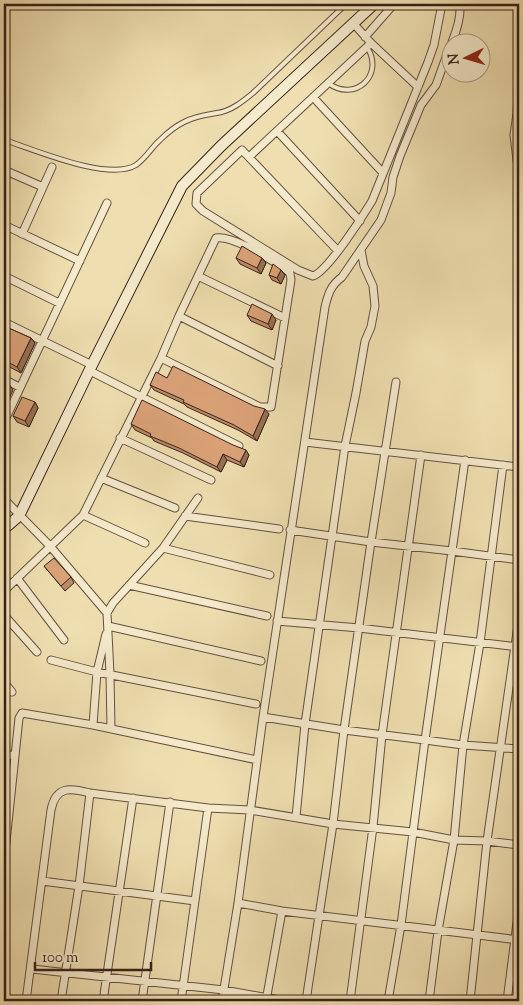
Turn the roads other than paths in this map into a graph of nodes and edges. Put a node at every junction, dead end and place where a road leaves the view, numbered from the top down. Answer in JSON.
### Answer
{"nodes":[{"id":1,"x":346,"y":4,"type":"edge"},
{"id":2,"x":374,"y":4,"type":"edge"},
{"id":3,"x":394,"y":4,"type":"edge"},
{"id":4,"x":442,"y":4,"type":"edge"},
{"id":5,"x":460,"y":4,"type":"edge"},
{"id":6,"x":353,"y":23,"type":"junction"},
{"id":7,"x":456,"y":32,"type":"edge"},
{"id":8,"x":365,"y":37,"type":"junction"},
{"id":9,"x":369,"y":45,"type":"junction"},
{"id":10,"x":519,"y":72,"type":"edge"},
{"id":11,"x":440,"y":74,"type":"edge"},
{"id":12,"x":328,"y":83,"type":"junction"},
{"id":13,"x":418,"y":87,"type":"junction"},
{"id":14,"x":314,"y":97,"type":"junction"},
{"id":15,"x":277,"y":131,"type":"junction"},
{"id":16,"x":4,"y":140,"type":"edge"},
{"id":17,"x":249,"y":157,"type":"junction"},
{"id":18,"x":52,"y":167,"type":"dead end"},
{"id":19,"x":4,"y":170,"type":"edge"},
{"id":20,"x":383,"y":173,"type":"junction"},
{"id":21,"x":519,"y":176,"type":"edge"},
{"id":22,"x":43,"y":187,"type":"junction"},
{"id":23,"x":107,"y":203,"type":"dead end"},
{"id":24,"x":360,"y":221,"type":"junction"},
{"id":25,"x":4,"y":225,"type":"edge"},
{"id":26,"x":22,"y":234,"type":"junction"},
{"id":27,"x":361,"y":250,"type":"junction"},
{"id":28,"x":338,"y":251,"type":"junction"},
{"id":29,"x":80,"y":261,"type":"junction"},
{"id":30,"x":4,"y":276,"type":"edge"},
{"id":31,"x":198,"y":276,"type":"junction"},
{"id":32,"x":59,"y":303,"type":"junction"},
{"id":33,"x":178,"y":316,"type":"junction"},
{"id":34,"x":285,"y":318,"type":"junction"},
{"id":35,"x":4,"y":322,"type":"edge"},
{"id":36,"x":41,"y":340,"type":"junction"},
{"id":37,"x":160,"y":358,"type":"junction"},
{"id":38,"x":278,"y":366,"type":"junction"},
{"id":39,"x":91,"y":368,"type":"junction"},
{"id":40,"x":4,"y":379,"type":"edge"},
{"id":41,"x":396,"y":382,"type":"dead end"},
{"id":42,"x":19,"y":387,"type":"junction"},
{"id":43,"x":141,"y":396,"type":"junction"},
{"id":44,"x":4,"y":422,"type":"edge"},
{"id":45,"x":120,"y":438,"type":"junction"},
{"id":46,"x":305,"y":442,"type":"junction"},
{"id":47,"x":239,"y":446,"type":"edge"},
{"id":48,"x":345,"y":446,"type":"junction"},
{"id":49,"x":384,"y":451,"type":"junction"},
{"id":50,"x":421,"y":455,"type":"junction"},
{"id":51,"x":465,"y":460,"type":"junction"},
{"id":52,"x":503,"y":465,"type":"junction"},
{"id":53,"x":519,"y":467,"type":"edge"},
{"id":54,"x":101,"y":478,"type":"junction"},
{"id":55,"x":211,"y":480,"type":"dead end"},
{"id":56,"x":198,"y":498,"type":"dead end"},
{"id":57,"x":4,"y":499,"type":"edge"},
{"id":58,"x":175,"y":508,"type":"dead end"},
{"id":59,"x":83,"y":515,"type":"junction"},
{"id":60,"x":19,"y":516,"type":"junction"},
{"id":61,"x":185,"y":516,"type":"junction"},
{"id":62,"x":4,"y":529,"type":"edge"},
{"id":63,"x":279,"y":529,"type":"dead end"},
{"id":64,"x":290,"y":530,"type":"junction"},
{"id":65,"x":333,"y":537,"type":"junction"},
{"id":66,"x":145,"y":542,"type":"dead end"},
{"id":67,"x":371,"y":542,"type":"junction"},
{"id":68,"x":50,"y":546,"type":"junction"},
{"id":69,"x":409,"y":546,"type":"junction"},
{"id":70,"x":163,"y":548,"type":"junction"},
{"id":71,"x":452,"y":551,"type":"junction"},
{"id":72,"x":492,"y":556,"type":"junction"},
{"id":73,"x":519,"y":560,"type":"edge"},
{"id":74,"x":270,"y":574,"type":"dead end"},
{"id":75,"x":17,"y":578,"type":"junction"},
{"id":76,"x":129,"y":585,"type":"junction"},
{"id":77,"x":4,"y":591,"type":"edge"},
{"id":78,"x":107,"y":613,"type":"junction"},
{"id":79,"x":4,"y":615,"type":"edge"},
{"id":80,"x":267,"y":616,"type":"dead end"},
{"id":81,"x":519,"y":618,"type":"edge"},
{"id":82,"x":277,"y":621,"type":"junction"},
{"id":83,"x":320,"y":625,"type":"junction"},
{"id":84,"x":108,"y":626,"type":"junction"},
{"id":85,"x":359,"y":628,"type":"junction"},
{"id":86,"x":397,"y":633,"type":"junction"},
{"id":87,"x":440,"y":638,"type":"junction"},
{"id":88,"x":64,"y":640,"type":"dead end"},
{"id":89,"x":480,"y":643,"type":"junction"},
{"id":90,"x":517,"y":647,"type":"edge"},
{"id":91,"x":37,"y":652,"type":"dead end"},
{"id":92,"x":51,"y":660,"type":"dead end"},
{"id":93,"x":261,"y":661,"type":"dead end"},
{"id":94,"x":97,"y":672,"type":"junction"},
{"id":95,"x":110,"y":674,"type":"junction"},
{"id":96,"x":4,"y":682,"type":"edge"},
{"id":97,"x":12,"y":692,"type":"dead end"},
{"id":98,"x":256,"y":704,"type":"dead end"},
{"id":99,"x":262,"y":717,"type":"junction"},
{"id":100,"x":305,"y":724,"type":"junction"},
{"id":101,"x":93,"y":725,"type":"junction"},
{"id":102,"x":111,"y":729,"type":"junction"},
{"id":103,"x":344,"y":730,"type":"junction"},
{"id":104,"x":382,"y":735,"type":"junction"},
{"id":105,"x":425,"y":740,"type":"junction"},
{"id":106,"x":463,"y":745,"type":"junction"},
{"id":107,"x":501,"y":748,"type":"junction"},
{"id":108,"x":519,"y":749,"type":"edge"},
{"id":109,"x":4,"y":754,"type":"edge"},
{"id":110,"x":15,"y":756,"type":"junction"},
{"id":111,"x":257,"y":760,"type":"junction"},
{"id":112,"x":90,"y":793,"type":"junction"},
{"id":113,"x":134,"y":798,"type":"junction"},
{"id":114,"x":170,"y":802,"type":"junction"},
{"id":115,"x":7,"y":805,"type":"edge"},
{"id":116,"x":208,"y":808,"type":"junction"},
{"id":117,"x":250,"y":810,"type":"junction"},
{"id":118,"x":296,"y":817,"type":"junction"},
{"id":119,"x":333,"y":824,"type":"junction"},
{"id":120,"x":373,"y":828,"type":"junction"},
{"id":121,"x":413,"y":832,"type":"junction"},
{"id":122,"x":454,"y":840,"type":"junction"},
{"id":123,"x":487,"y":841,"type":"junction"},
{"id":124,"x":519,"y":846,"type":"edge"},
{"id":125,"x":4,"y":851,"type":"edge"},
{"id":126,"x":4,"y":861,"type":"edge"},
{"id":127,"x":42,"y":881,"type":"junction"},
{"id":128,"x":79,"y":886,"type":"junction"},
{"id":129,"x":119,"y":891,"type":"junction"},
{"id":130,"x":156,"y":896,"type":"junction"},
{"id":131,"x":195,"y":901,"type":"junction"},
{"id":132,"x":238,"y":903,"type":"junction"},
{"id":133,"x":519,"y":907,"type":"edge"},
{"id":134,"x":282,"y":911,"type":"junction"},
{"id":135,"x":320,"y":916,"type":"junction"},
{"id":136,"x":361,"y":920,"type":"junction"},
{"id":137,"x":401,"y":924,"type":"junction"},
{"id":138,"x":438,"y":931,"type":"junction"},
{"id":139,"x":478,"y":935,"type":"junction"},
{"id":140,"x":517,"y":940,"type":"edge"},
{"id":141,"x":32,"y":969,"type":"junction"},
{"id":142,"x":66,"y":972,"type":"junction"},
{"id":143,"x":107,"y":976,"type":"junction"},
{"id":144,"x":145,"y":981,"type":"junction"},
{"id":145,"x":183,"y":985,"type":"junction"},
{"id":146,"x":224,"y":990,"type":"junction"},
{"id":147,"x":267,"y":1000,"type":"edge"},
{"id":148,"x":26,"y":1001,"type":"edge"},
{"id":149,"x":61,"y":1001,"type":"edge"},
{"id":150,"x":103,"y":1001,"type":"edge"},
{"id":151,"x":142,"y":1001,"type":"edge"},
{"id":152,"x":181,"y":1001,"type":"edge"},
{"id":153,"x":222,"y":1001,"type":"edge"},
{"id":154,"x":285,"y":1001,"type":"edge"},
{"id":155,"x":306,"y":1001,"type":"edge"},
{"id":156,"x":350,"y":1001,"type":"edge"},
{"id":157,"x":388,"y":1001,"type":"edge"},
{"id":158,"x":429,"y":1001,"type":"edge"},
{"id":159,"x":470,"y":1001,"type":"edge"},
{"id":160,"x":507,"y":1001,"type":"edge"}],
"edges":[{"from":1,"to":16,"type":"lane"},
{"from":2,"to":6,"type":"main road"},
{"from":3,"to":8,"type":"street"},
{"from":4,"to":13,"type":"street"},
{"from":5,"to":7,"type":"street"},
{"from":6,"to":8,"type":"street"},
{"from":6,"to":39,"type":"main road"},
{"from":8,"to":9,"type":"street"},
{"from":9,"to":12,"type":"street"},
{"from":9,"to":12,"type":"lane"},
{"from":9,"to":13,"type":"street"},
{"from":10,"to":21,"type":"street"},
{"from":11,"to":27,"type":"street"},
{"from":12,"to":14,"type":"street"},
{"from":13,"to":20,"type":"street"},
{"from":14,"to":15,"type":"street"},
{"from":14,"to":20,"type":"street"},
{"from":15,"to":17,"type":"street"},
{"from":15,"to":24,"type":"street"},
{"from":17,"to":28,"type":"street"},
{"from":17,"to":28,"type":"street"},
{"from":18,"to":22,"type":"street"},
{"from":19,"to":22,"type":"street"},
{"from":20,"to":24,"type":"street"},
{"from":22,"to":26,"type":"street"},
{"from":23,"to":29,"type":"street"},
{"from":24,"to":28,"type":"street"},
{"from":25,"to":26,"type":"street"},
{"from":26,"to":29,"type":"street"},
{"from":27,"to":46,"type":"street"},
{"from":27,"to":48,"type":"street"},
{"from":29,"to":32,"type":"street"},
{"from":30,"to":32,"type":"street"},
{"from":31,"to":33,"type":"street"},
{"from":31,"to":34,"type":"street"},
{"from":31,"to":34,"type":"street"},
{"from":32,"to":36,"type":"street"},
{"from":33,"to":37,"type":"street"},
{"from":33,"to":38,"type":"street"},
{"from":34,"to":38,"type":"street"},
{"from":35,"to":36,"type":"street"},
{"from":36,"to":39,"type":"street"},
{"from":36,"to":42,"type":"street"},
{"from":37,"to":38,"type":"street"},
{"from":37,"to":43,"type":"street"},
{"from":39,"to":43,"type":"street"},
{"from":39,"to":60,"type":"main road"},
{"from":40,"to":42,"type":"street"},
{"from":41,"to":49,"type":"street"},
{"from":42,"to":44,"type":"street"},
{"from":43,"to":45,"type":"street"},
{"from":43,"to":47,"type":"street"},
{"from":45,"to":54,"type":"street"},
{"from":45,"to":55,"type":"street"},
{"from":46,"to":48,"type":"street"},
{"from":46,"to":64,"type":"street"},
{"from":48,"to":49,"type":"street"},
{"from":48,"to":65,"type":"street"},
{"from":49,"to":50,"type":"street"},
{"from":49,"to":67,"type":"street"},
{"from":50,"to":51,"type":"street"},
{"from":50,"to":69,"type":"street"},
{"from":51,"to":52,"type":"street"},
{"from":51,"to":71,"type":"street"},
{"from":52,"to":53,"type":"street"},
{"from":52,"to":72,"type":"street"},
{"from":54,"to":58,"type":"street"},
{"from":54,"to":59,"type":"street"},
{"from":56,"to":61,"type":"street"},
{"from":57,"to":60,"type":"street"},
{"from":59,"to":66,"type":"street"},
{"from":59,"to":68,"type":"street"},
{"from":60,"to":62,"type":"main road"},
{"from":60,"to":68,"type":"street"},
{"from":61,"to":63,"type":"street"},
{"from":61,"to":70,"type":"street"},
{"from":64,"to":65,"type":"street"},
{"from":64,"to":82,"type":"street"},
{"from":65,"to":67,"type":"street"},
{"from":65,"to":83,"type":"street"},
{"from":67,"to":69,"type":"street"},
{"from":67,"to":85,"type":"street"},
{"from":68,"to":75,"type":"street"},
{"from":68,"to":78,"type":"street"},
{"from":69,"to":71,"type":"street"},
{"from":69,"to":86,"type":"street"},
{"from":70,"to":74,"type":"street"},
{"from":70,"to":76,"type":"street"},
{"from":71,"to":72,"type":"street"},
{"from":71,"to":87,"type":"street"},
{"from":72,"to":73,"type":"street"},
{"from":72,"to":89,"type":"street"},
{"from":75,"to":77,"type":"street"},
{"from":75,"to":88,"type":"street"},
{"from":76,"to":78,"type":"street"},
{"from":76,"to":80,"type":"street"},
{"from":78,"to":84,"type":"street"},
{"from":79,"to":91,"type":"street"},
{"from":81,"to":90,"type":"street"},
{"from":82,"to":83,"type":"street"},
{"from":82,"to":99,"type":"street"},
{"from":83,"to":85,"type":"street"},
{"from":83,"to":100,"type":"street"},
{"from":84,"to":93,"type":"street"},
{"from":84,"to":94,"type":"street"},
{"from":84,"to":95,"type":"street"},
{"from":85,"to":86,"type":"street"},
{"from":85,"to":103,"type":"street"},
{"from":86,"to":87,"type":"street"},
{"from":86,"to":104,"type":"street"},
{"from":87,"to":89,"type":"street"},
{"from":87,"to":105,"type":"street"},
{"from":89,"to":90,"type":"street"},
{"from":89,"to":106,"type":"street"},
{"from":90,"to":107,"type":"street"},
{"from":92,"to":94,"type":"street"},
{"from":94,"to":95,"type":"street"},
{"from":94,"to":101,"type":"street"},
{"from":95,"to":98,"type":"street"},
{"from":95,"to":102,"type":"street"},
{"from":96,"to":97,"type":"street"},
{"from":99,"to":100,"type":"street"},
{"from":99,"to":111,"type":"street"},
{"from":100,"to":103,"type":"street"},
{"from":100,"to":118,"type":"street"},
{"from":101,"to":102,"type":"street"},
{"from":101,"to":110,"type":"street"},
{"from":102,"to":111,"type":"street"},
{"from":103,"to":104,"type":"street"},
{"from":103,"to":119,"type":"street"},
{"from":104,"to":105,"type":"street"},
{"from":104,"to":120,"type":"street"},
{"from":105,"to":106,"type":"street"},
{"from":105,"to":121,"type":"street"},
{"from":106,"to":107,"type":"street"},
{"from":106,"to":122,"type":"street"},
{"from":107,"to":108,"type":"street"},
{"from":107,"to":123,"type":"street"},
{"from":109,"to":110,"type":"street"},
{"from":110,"to":115,"type":"street"},
{"from":111,"to":117,"type":"street"},
{"from":112,"to":113,"type":"street"},
{"from":112,"to":127,"type":"street"},
{"from":112,"to":128,"type":"street"},
{"from":113,"to":114,"type":"street"},
{"from":113,"to":129,"type":"street"},
{"from":114,"to":116,"type":"street"},
{"from":114,"to":130,"type":"street"},
{"from":115,"to":125,"type":"street"},
{"from":116,"to":117,"type":"street"},
{"from":116,"to":131,"type":"street"},
{"from":117,"to":118,"type":"street"},
{"from":117,"to":132,"type":"street"},
{"from":118,"to":119,"type":"street"},
{"from":119,"to":120,"type":"street"},
{"from":119,"to":135,"type":"street"},
{"from":120,"to":121,"type":"street"},
{"from":120,"to":136,"type":"street"},
{"from":121,"to":122,"type":"street"},
{"from":121,"to":137,"type":"street"},
{"from":122,"to":123,"type":"street"},
{"from":122,"to":138,"type":"street"},
{"from":123,"to":124,"type":"street"},
{"from":123,"to":139,"type":"street"},
{"from":125,"to":126,"type":"street"},
{"from":127,"to":128,"type":"street"},
{"from":127,"to":141,"type":"street"},
{"from":128,"to":129,"type":"street"},
{"from":128,"to":142,"type":"street"},
{"from":129,"to":130,"type":"street"},
{"from":129,"to":143,"type":"street"},
{"from":130,"to":131,"type":"street"},
{"from":130,"to":144,"type":"street"},
{"from":131,"to":145,"type":"street"},
{"from":132,"to":134,"type":"street"},
{"from":132,"to":146,"type":"street"},
{"from":133,"to":140,"type":"street"},
{"from":134,"to":135,"type":"street"},
{"from":134,"to":147,"type":"street"},
{"from":135,"to":136,"type":"street"},
{"from":135,"to":155,"type":"street"},
{"from":136,"to":137,"type":"street"},
{"from":136,"to":156,"type":"street"},
{"from":137,"to":138,"type":"street"},
{"from":137,"to":157,"type":"street"},
{"from":138,"to":139,"type":"street"},
{"from":138,"to":158,"type":"street"},
{"from":139,"to":140,"type":"street"},
{"from":139,"to":159,"type":"street"},
{"from":140,"to":160,"type":"street"},
{"from":141,"to":142,"type":"street"},
{"from":141,"to":148,"type":"street"},
{"from":142,"to":143,"type":"street"},
{"from":142,"to":149,"type":"street"},
{"from":143,"to":144,"type":"street"},
{"from":143,"to":150,"type":"street"},
{"from":144,"to":145,"type":"street"},
{"from":144,"to":151,"type":"street"},
{"from":145,"to":146,"type":"street"},
{"from":145,"to":152,"type":"street"},
{"from":146,"to":147,"type":"street"},
{"from":146,"to":153,"type":"street"},
{"from":147,"to":154,"type":"street"}]}
